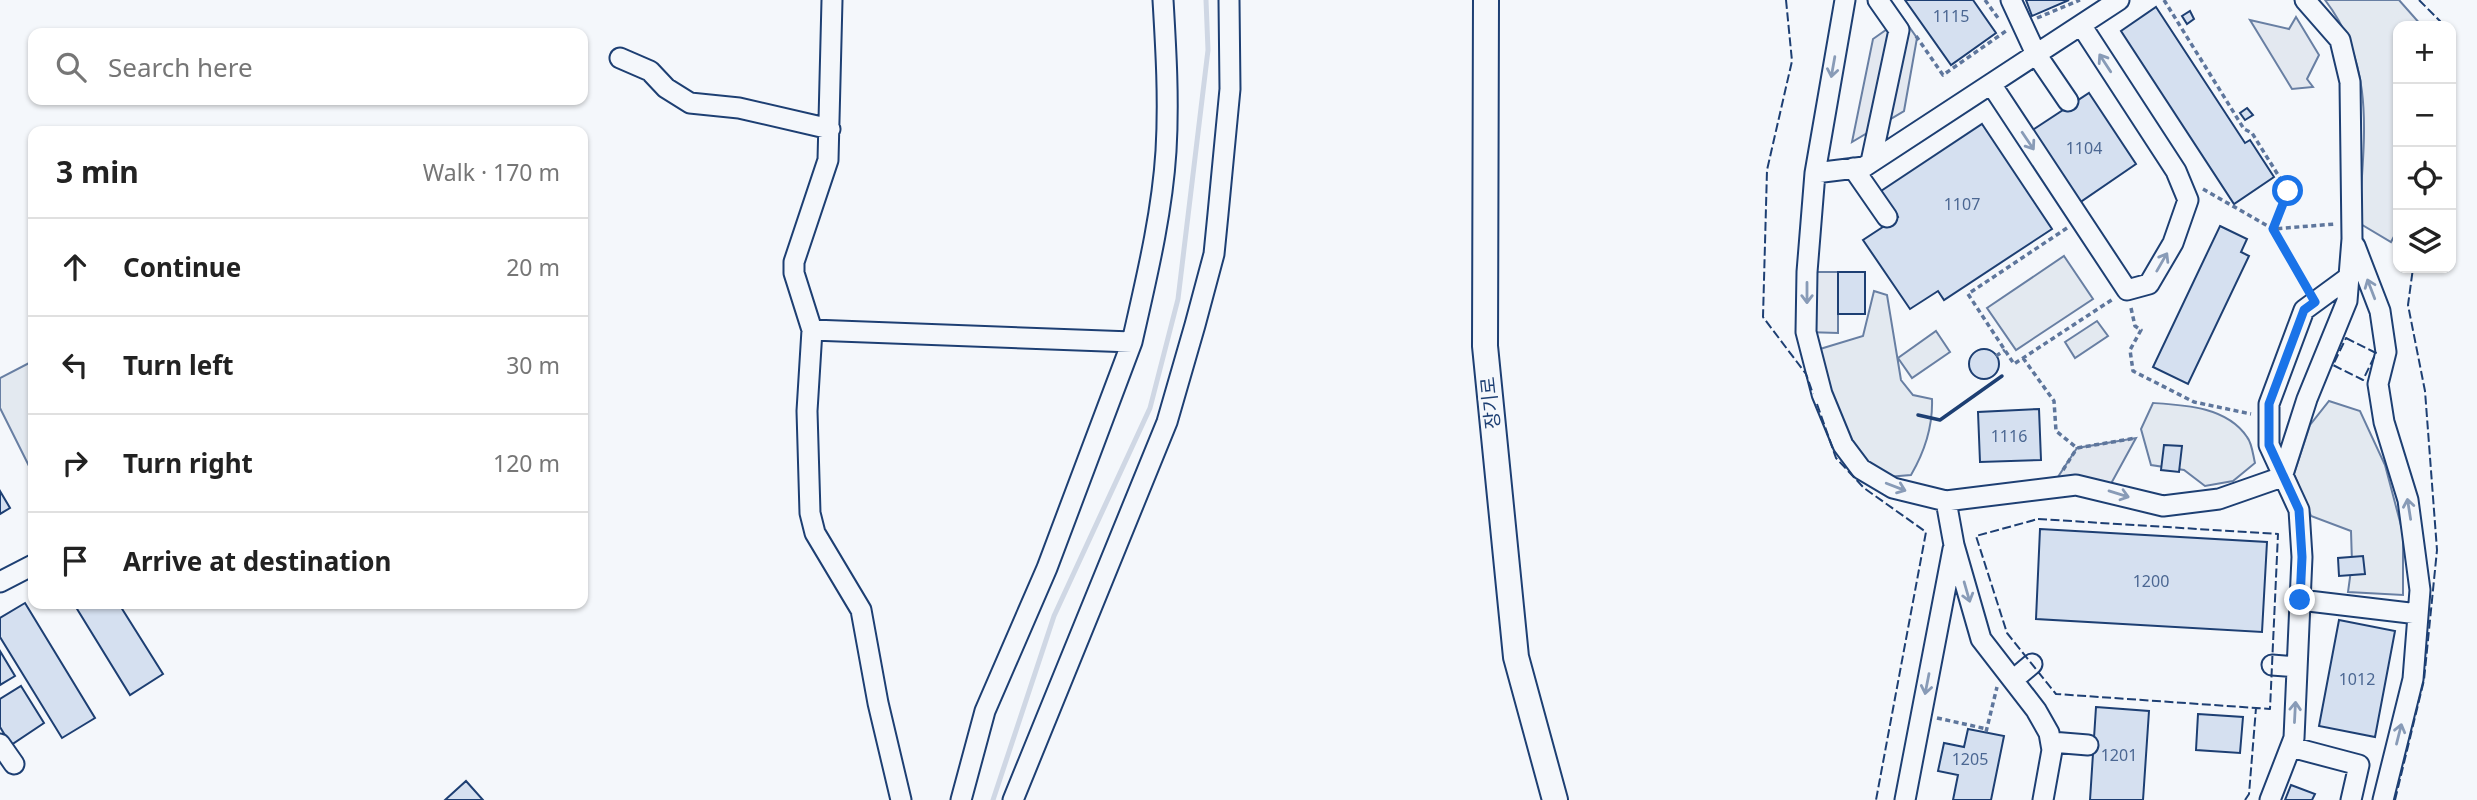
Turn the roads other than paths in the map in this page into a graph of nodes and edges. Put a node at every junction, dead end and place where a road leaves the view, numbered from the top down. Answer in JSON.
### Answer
{"nodes":[{"id":1,"x":832,"y":0,"type":"edge"},
{"id":2,"x":1163,"y":0,"type":"edge"},
{"id":3,"x":1229,"y":0,"type":"edge"},
{"id":4,"x":1486,"y":0,"type":"edge"},
{"id":5,"x":1845,"y":0,"type":"edge"},
{"id":6,"x":1879,"y":0,"type":"edge"},
{"id":7,"x":2011,"y":0,"type":"edge"},
{"id":8,"x":2119,"y":0,"type":"edge"},
{"id":9,"x":2305,"y":0,"type":"edge"},
{"id":10,"x":2081,"y":25,"type":"junction"},
{"id":11,"x":2036,"y":54,"type":"junction"},
{"id":12,"x":620,"y":58,"type":"dead end"},
{"id":13,"x":1991,"y":84,"type":"junction"},
{"id":14,"x":2068,"y":101,"type":"dead end"},
{"id":15,"x":830,"y":129,"type":"junction"},
{"id":16,"x":1862,"y":165,"type":"junction"},
{"id":17,"x":1815,"y":173,"type":"junction"},
{"id":18,"x":1887,"y":217,"type":"dead end"},
{"id":19,"x":2352,"y":231,"type":"junction"},
{"id":20,"x":2349,"y":277,"type":"junction"},
{"id":21,"x":812,"y":330,"type":"junction"},
{"id":22,"x":1132,"y":342,"type":"junction"},
{"id":23,"x":2282,"y":477,"type":"junction"},
{"id":24,"x":1946,"y":501,"type":"junction"},
{"id":25,"x":1954,"y":545,"type":"junction"},
{"id":26,"x":28,"y":568,"type":"edge"},
{"id":27,"x":0,"y":582,"type":"edge"},
{"id":28,"x":2300,"y":600,"type":"junction"},
{"id":29,"x":2418,"y":614,"type":"junction"},
{"id":30,"x":2032,"y":664,"type":"dead end"},
{"id":31,"x":2272,"y":665,"type":"dead end"},
{"id":32,"x":2297,"y":667,"type":"junction"},
{"id":33,"x":2013,"y":680,"type":"junction"},
{"id":34,"x":2051,"y":742,"type":"junction"},
{"id":35,"x":0,"y":744,"type":"edge"},
{"id":36,"x":2088,"y":745,"type":"dead end"},
{"id":37,"x":2291,"y":747,"type":"junction"},
{"id":38,"x":14,"y":764,"type":"dead end"},
{"id":39,"x":901,"y":800,"type":"edge"},
{"id":40,"x":961,"y":800,"type":"edge"},
{"id":41,"x":1013,"y":800,"type":"edge"},
{"id":42,"x":1555,"y":800,"type":"edge"},
{"id":43,"x":1905,"y":800,"type":"edge"},
{"id":44,"x":2043,"y":800,"type":"edge"},
{"id":45,"x":2270,"y":800,"type":"edge"},
{"id":46,"x":2351,"y":800,"type":"edge"},
{"id":47,"x":2383,"y":800,"type":"edge"}],
"edges":[{"from":1,"to":15,"type":"street"},
{"from":2,"to":22,"type":"street"},
{"from":3,"to":41,"type":"street"},
{"from":4,"to":42,"type":"main road","name":"장기로"},
{"from":5,"to":17,"type":"street","one_way":true},
{"from":6,"to":16,"type":"street"},
{"from":7,"to":11,"type":"street"},
{"from":8,"to":10,"type":"street"},
{"from":9,"to":19,"type":"street"},
{"from":10,"to":11,"type":"street"},
{"from":13,"to":10,"type":"street","one_way":true},
{"from":11,"to":13,"type":"street"},
{"from":11,"to":14,"type":"street"},
{"from":12,"to":15,"type":"street"},
{"from":13,"to":16,"type":"street"},
{"from":15,"to":21,"type":"street"},
{"from":16,"to":17,"type":"street"},
{"from":16,"to":18,"type":"street"},
{"from":17,"to":24,"type":"street","one_way":true},
{"from":19,"to":20,"type":"street"},
{"from":29,"to":19,"type":"street","one_way":true},
{"from":20,"to":23,"type":"street"},
{"from":20,"to":23,"type":"street"},
{"from":21,"to":22,"type":"street"},
{"from":21,"to":39,"type":"street"},
{"from":22,"to":40,"type":"street"},
{"from":24,"to":23,"type":"street","one_way":true},
{"from":23,"to":28,"type":"street"},
{"from":24,"to":25,"type":"street"},
{"from":25,"to":33,"type":"street","one_way":true},
{"from":25,"to":43,"type":"street","one_way":true},
{"from":26,"to":27,"type":"street"},
{"from":28,"to":29,"type":"street"},
{"from":28,"to":32,"type":"street"},
{"from":47,"to":29,"type":"street","one_way":true},
{"from":30,"to":33,"type":"street"},
{"from":31,"to":32,"type":"street"},
{"from":37,"to":32,"type":"street","one_way":true},
{"from":33,"to":34,"type":"street"},
{"from":34,"to":36,"type":"street"},
{"from":34,"to":44,"type":"street"},
{"from":35,"to":38,"type":"street"},
{"from":37,"to":45,"type":"street"},
{"from":37,"to":46,"type":"street"}]}
